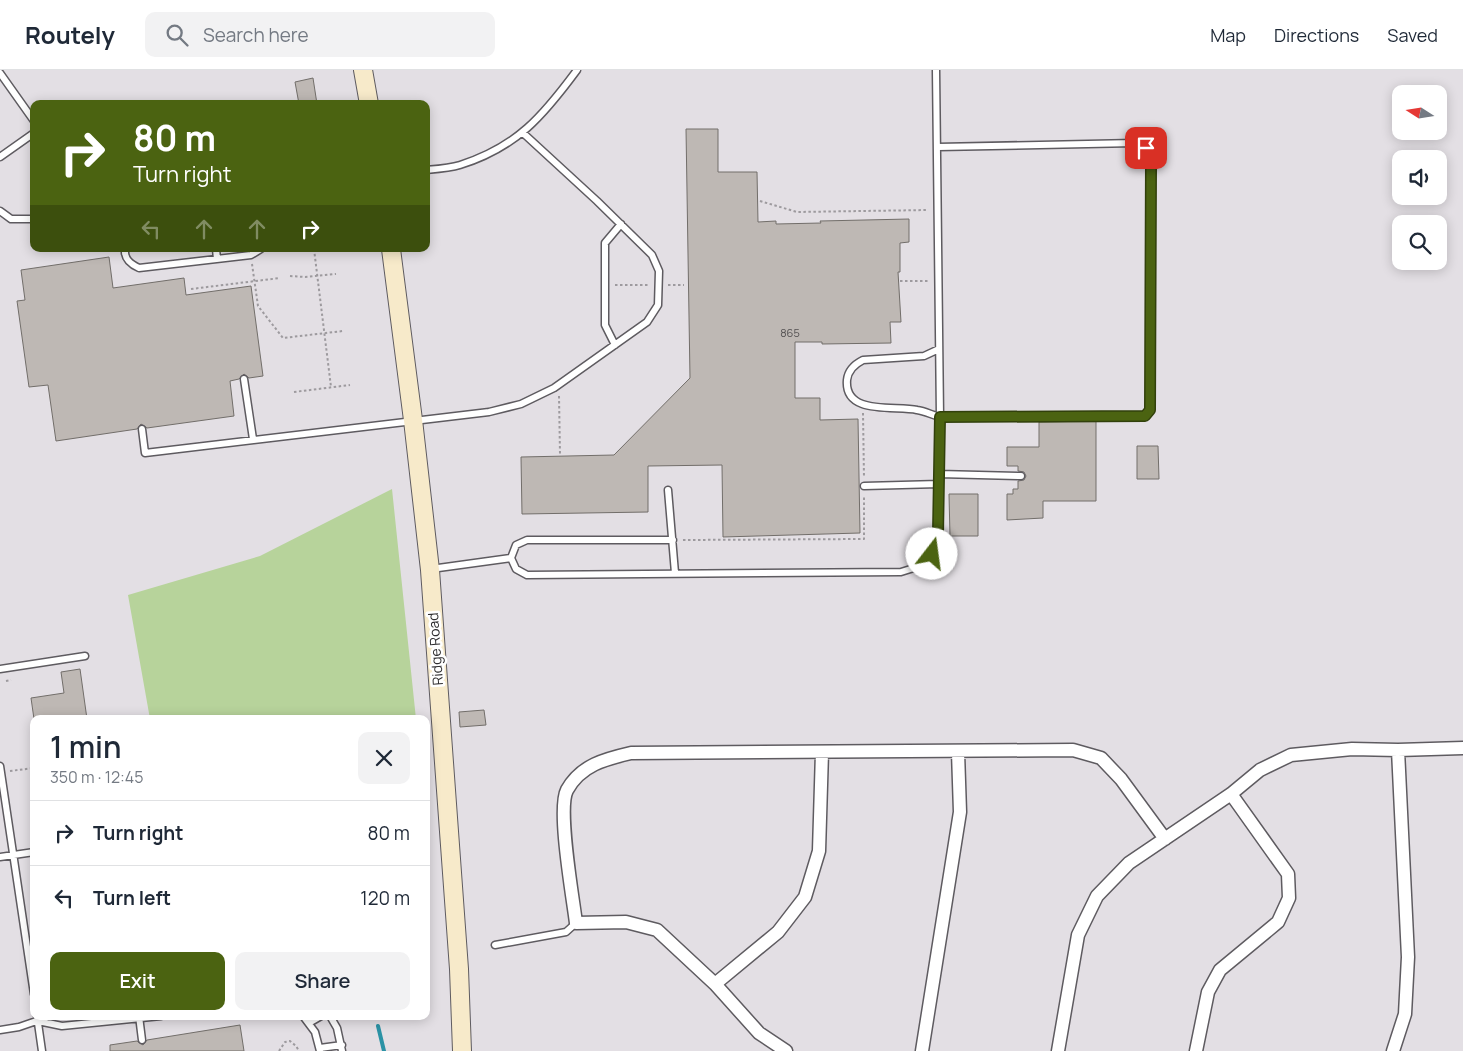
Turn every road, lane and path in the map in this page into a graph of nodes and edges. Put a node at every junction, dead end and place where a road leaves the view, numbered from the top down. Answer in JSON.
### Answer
{"nodes":[{"id":1,"x":363,"y":70,"type":"edge"},
{"id":2,"x":577,"y":70,"type":"edge"},
{"id":3,"x":936,"y":70,"type":"edge"},
{"id":4,"x":0,"y":73,"type":"edge"},
{"id":5,"x":368,"y":100,"type":"edge"},
{"id":6,"x":30,"y":115,"type":"edge"},
{"id":7,"x":523,"y":133,"type":"junction"},
{"id":8,"x":30,"y":136,"type":"edge"},
{"id":9,"x":938,"y":147,"type":"junction"},
{"id":10,"x":0,"y":157,"type":"edge"},
{"id":11,"x":430,"y":169,"type":"edge"},
{"id":12,"x":760,"y":201,"type":"dead end"},
{"id":13,"x":928,"y":210,"type":"dead end"},
{"id":14,"x":0,"y":211,"type":"edge"},
{"id":15,"x":30,"y":219,"type":"edge"},
{"id":16,"x":621,"y":224,"type":"junction"},
{"id":17,"x":125,"y":252,"type":"edge"},
{"id":18,"x":216,"y":252,"type":"edge"},
{"id":19,"x":256,"y":252,"type":"edge"},
{"id":20,"x":314,"y":252,"type":"edge"},
{"id":21,"x":391,"y":252,"type":"edge"},
{"id":22,"x":251,"y":255,"type":"junction"},
{"id":23,"x":217,"y":259,"type":"junction"},
{"id":24,"x":336,"y":274,"type":"dead end"},
{"id":25,"x":290,"y":276,"type":"dead end"},
{"id":26,"x":317,"y":276,"type":"junction"},
{"id":27,"x":280,"y":278,"type":"dead end"},
{"id":28,"x":254,"y":281,"type":"junction"},
{"id":29,"x":900,"y":281,"type":"dead end"},
{"id":30,"x":939,"y":282,"type":"junction"},
{"id":31,"x":605,"y":284,"type":"junction"},
{"id":32,"x":658,"y":285,"type":"junction"},
{"id":33,"x":684,"y":285,"type":"dead end"},
{"id":34,"x":191,"y":289,"type":"dead end"},
{"id":35,"x":343,"y":331,"type":"dead end"},
{"id":36,"x":324,"y":333,"type":"junction"},
{"id":37,"x":614,"y":346,"type":"junction"},
{"id":38,"x":939,"y":349,"type":"junction"},
{"id":39,"x":244,"y":378,"type":"dead end"},
{"id":40,"x":350,"y":384,"type":"dead end"},
{"id":41,"x":331,"y":387,"type":"junction"},
{"id":42,"x":554,"y":388,"type":"junction"},
{"id":43,"x":294,"y":392,"type":"dead end"},
{"id":44,"x":863,"y":406,"type":"junction"},
{"id":45,"x":940,"y":417,"type":"junction"},
{"id":46,"x":413,"y":420,"type":"junction"},
{"id":47,"x":142,"y":429,"type":"dead end"},
{"id":48,"x":253,"y":439,"type":"junction"},
{"id":49,"x":560,"y":454,"type":"dead end"},
{"id":50,"x":939,"y":474,"type":"junction"},
{"id":51,"x":1021,"y":476,"type":"dead end"},
{"id":52,"x":939,"y":484,"type":"junction"},
{"id":53,"x":864,"y":486,"type":"junction"},
{"id":54,"x":668,"y":490,"type":"dead end"},
{"id":55,"x":673,"y":540,"type":"junction"},
{"id":56,"x":511,"y":558,"type":"junction"},
{"id":57,"x":430,"y":570,"type":"junction"},
{"id":58,"x":675,"y":574,"type":"junction"},
{"id":59,"x":85,"y":656,"type":"dead end"},
{"id":60,"x":0,"y":669,"type":"edge"},
{"id":61,"x":11,"y":680,"type":"dead end"},
{"id":62,"x":6,"y":681,"type":"dead end"},
{"id":63,"x":1463,"y":748,"type":"edge"},
{"id":64,"x":1398,"y":750,"type":"junction"},
{"id":65,"x":822,"y":752,"type":"junction"},
{"id":66,"x":958,"y":752,"type":"junction"},
{"id":67,"x":0,"y":766,"type":"edge"},
{"id":68,"x":30,"y":769,"type":"edge"},
{"id":69,"x":7,"y":772,"type":"dead end"},
{"id":70,"x":1231,"y":794,"type":"junction"},
{"id":71,"x":1165,"y":839,"type":"junction"},
{"id":72,"x":30,"y":853,"type":"edge"},
{"id":73,"x":13,"y":855,"type":"junction"},
{"id":74,"x":0,"y":857,"type":"edge"},
{"id":75,"x":576,"y":923,"type":"junction"},
{"id":76,"x":495,"y":945,"type":"dead end"},
{"id":77,"x":30,"y":968,"type":"edge"},
{"id":78,"x":715,"y":984,"type":"junction"},
{"id":79,"x":34,"y":1020,"type":"edge"},
{"id":80,"x":37,"y":1020,"type":"edge"},
{"id":81,"x":41,"y":1020,"type":"edge"},
{"id":82,"x":117,"y":1020,"type":"edge"},
{"id":83,"x":139,"y":1020,"type":"edge"},
{"id":84,"x":306,"y":1020,"type":"edge"},
{"id":85,"x":314,"y":1020,"type":"edge"},
{"id":86,"x":332,"y":1020,"type":"edge"},
{"id":87,"x":309,"y":1023,"type":"junction"},
{"id":88,"x":0,"y":1030,"type":"edge"},
{"id":89,"x":142,"y":1040,"type":"dead end"},
{"id":90,"x":342,"y":1048,"type":"edge"},
{"id":91,"x":320,"y":1050,"type":"edge"},
{"id":92,"x":1396,"y":1050,"type":"edge"},
{"id":93,"x":42,"y":1051,"type":"edge"},
{"id":94,"x":279,"y":1051,"type":"edge"},
{"id":95,"x":299,"y":1051,"type":"edge"},
{"id":96,"x":462,"y":1051,"type":"edge"},
{"id":97,"x":786,"y":1051,"type":"edge"},
{"id":98,"x":922,"y":1051,"type":"edge"},
{"id":99,"x":1058,"y":1051,"type":"edge"},
{"id":100,"x":1196,"y":1051,"type":"edge"}],
"edges":[{"from":1,"to":5,"type":"street"},
{"from":2,"to":7,"type":"lane"},
{"from":3,"to":9,"type":"lane"},
{"from":4,"to":6,"type":"lane"},
{"from":7,"to":11,"type":"lane"},
{"from":7,"to":16,"type":"lane"},
{"from":8,"to":10,"type":"lane"},
{"from":9,"to":30,"type":"lane"},
{"from":9,"to":45,"type":"lane"},
{"from":12,"to":13,"type":"path"},
{"from":14,"to":15,"type":"lane"},
{"from":16,"to":31,"type":"lane"},
{"from":16,"to":32,"type":"lane"},
{"from":17,"to":23,"type":"lane"},
{"from":18,"to":23,"type":"lane"},
{"from":19,"to":22,"type":"lane"},
{"from":20,"to":26,"type":"path"},
{"from":21,"to":46,"type":"street","name":"Ridge Road"},
{"from":22,"to":23,"type":"lane"},
{"from":22,"to":28,"type":"path"},
{"from":24,"to":26,"type":"path"},
{"from":25,"to":26,"type":"path"},
{"from":26,"to":36,"type":"path"},
{"from":27,"to":28,"type":"path"},
{"from":28,"to":34,"type":"path"},
{"from":28,"to":36,"type":"path"},
{"from":29,"to":30,"type":"path"},
{"from":30,"to":38,"type":"lane"},
{"from":31,"to":32,"type":"path"},
{"from":31,"to":37,"type":"lane"},
{"from":32,"to":33,"type":"path"},
{"from":32,"to":37,"type":"lane"},
{"from":35,"to":36,"type":"path"},
{"from":36,"to":41,"type":"path"},
{"from":37,"to":42,"type":"lane"},
{"from":38,"to":44,"type":"lane"},
{"from":38,"to":45,"type":"lane"},
{"from":39,"to":48,"type":"lane"},
{"from":40,"to":41,"type":"path"},
{"from":41,"to":43,"type":"path"},
{"from":42,"to":46,"type":"lane"},
{"from":42,"to":49,"type":"path"},
{"from":44,"to":45,"type":"lane"},
{"from":44,"to":53,"type":"path"},
{"from":45,"to":50,"type":"lane"},
{"from":46,"to":48,"type":"lane"},
{"from":46,"to":57,"type":"street","name":"Ridge Road"},
{"from":47,"to":48,"type":"lane"},
{"from":50,"to":51,"type":"lane"},
{"from":50,"to":52,"type":"lane"},
{"from":52,"to":53,"type":"lane"},
{"from":52,"to":58,"type":"lane"},
{"from":53,"to":55,"type":"path"},
{"from":54,"to":55,"type":"lane"},
{"from":55,"to":56,"type":"lane"},
{"from":55,"to":58,"type":"lane"},
{"from":56,"to":57,"type":"lane"},
{"from":56,"to":58,"type":"lane"},
{"from":57,"to":96,"type":"street","name":"Ridge Road"},
{"from":59,"to":60,"type":"lane"},
{"from":61,"to":62,"type":"path"},
{"from":63,"to":64,"type":"street"},
{"from":64,"to":70,"type":"street"},
{"from":64,"to":92,"type":"street"},
{"from":65,"to":66,"type":"street"},
{"from":65,"to":75,"type":"street"},
{"from":65,"to":78,"type":"street"},
{"from":66,"to":71,"type":"street"},
{"from":66,"to":98,"type":"street"},
{"from":67,"to":73,"type":"lane"},
{"from":68,"to":69,"type":"path"},
{"from":70,"to":71,"type":"street"},
{"from":70,"to":100,"type":"street"},
{"from":71,"to":99,"type":"street"},
{"from":72,"to":73,"type":"lane"},
{"from":73,"to":74,"type":"lane"},
{"from":73,"to":77,"type":"lane"},
{"from":75,"to":76,"type":"lane"},
{"from":75,"to":78,"type":"street"},
{"from":78,"to":97,"type":"street"},
{"from":79,"to":88,"type":"lane"},
{"from":80,"to":93,"type":"lane"},
{"from":81,"to":82,"type":"lane"},
{"from":83,"to":89,"type":"lane"},
{"from":84,"to":87,"type":"lane"},
{"from":85,"to":87,"type":"lane"},
{"from":86,"to":90,"type":"lane"},
{"from":87,"to":91,"type":"lane"},
{"from":90,"to":91,"type":"lane"},
{"from":94,"to":95,"type":"path"}]}
